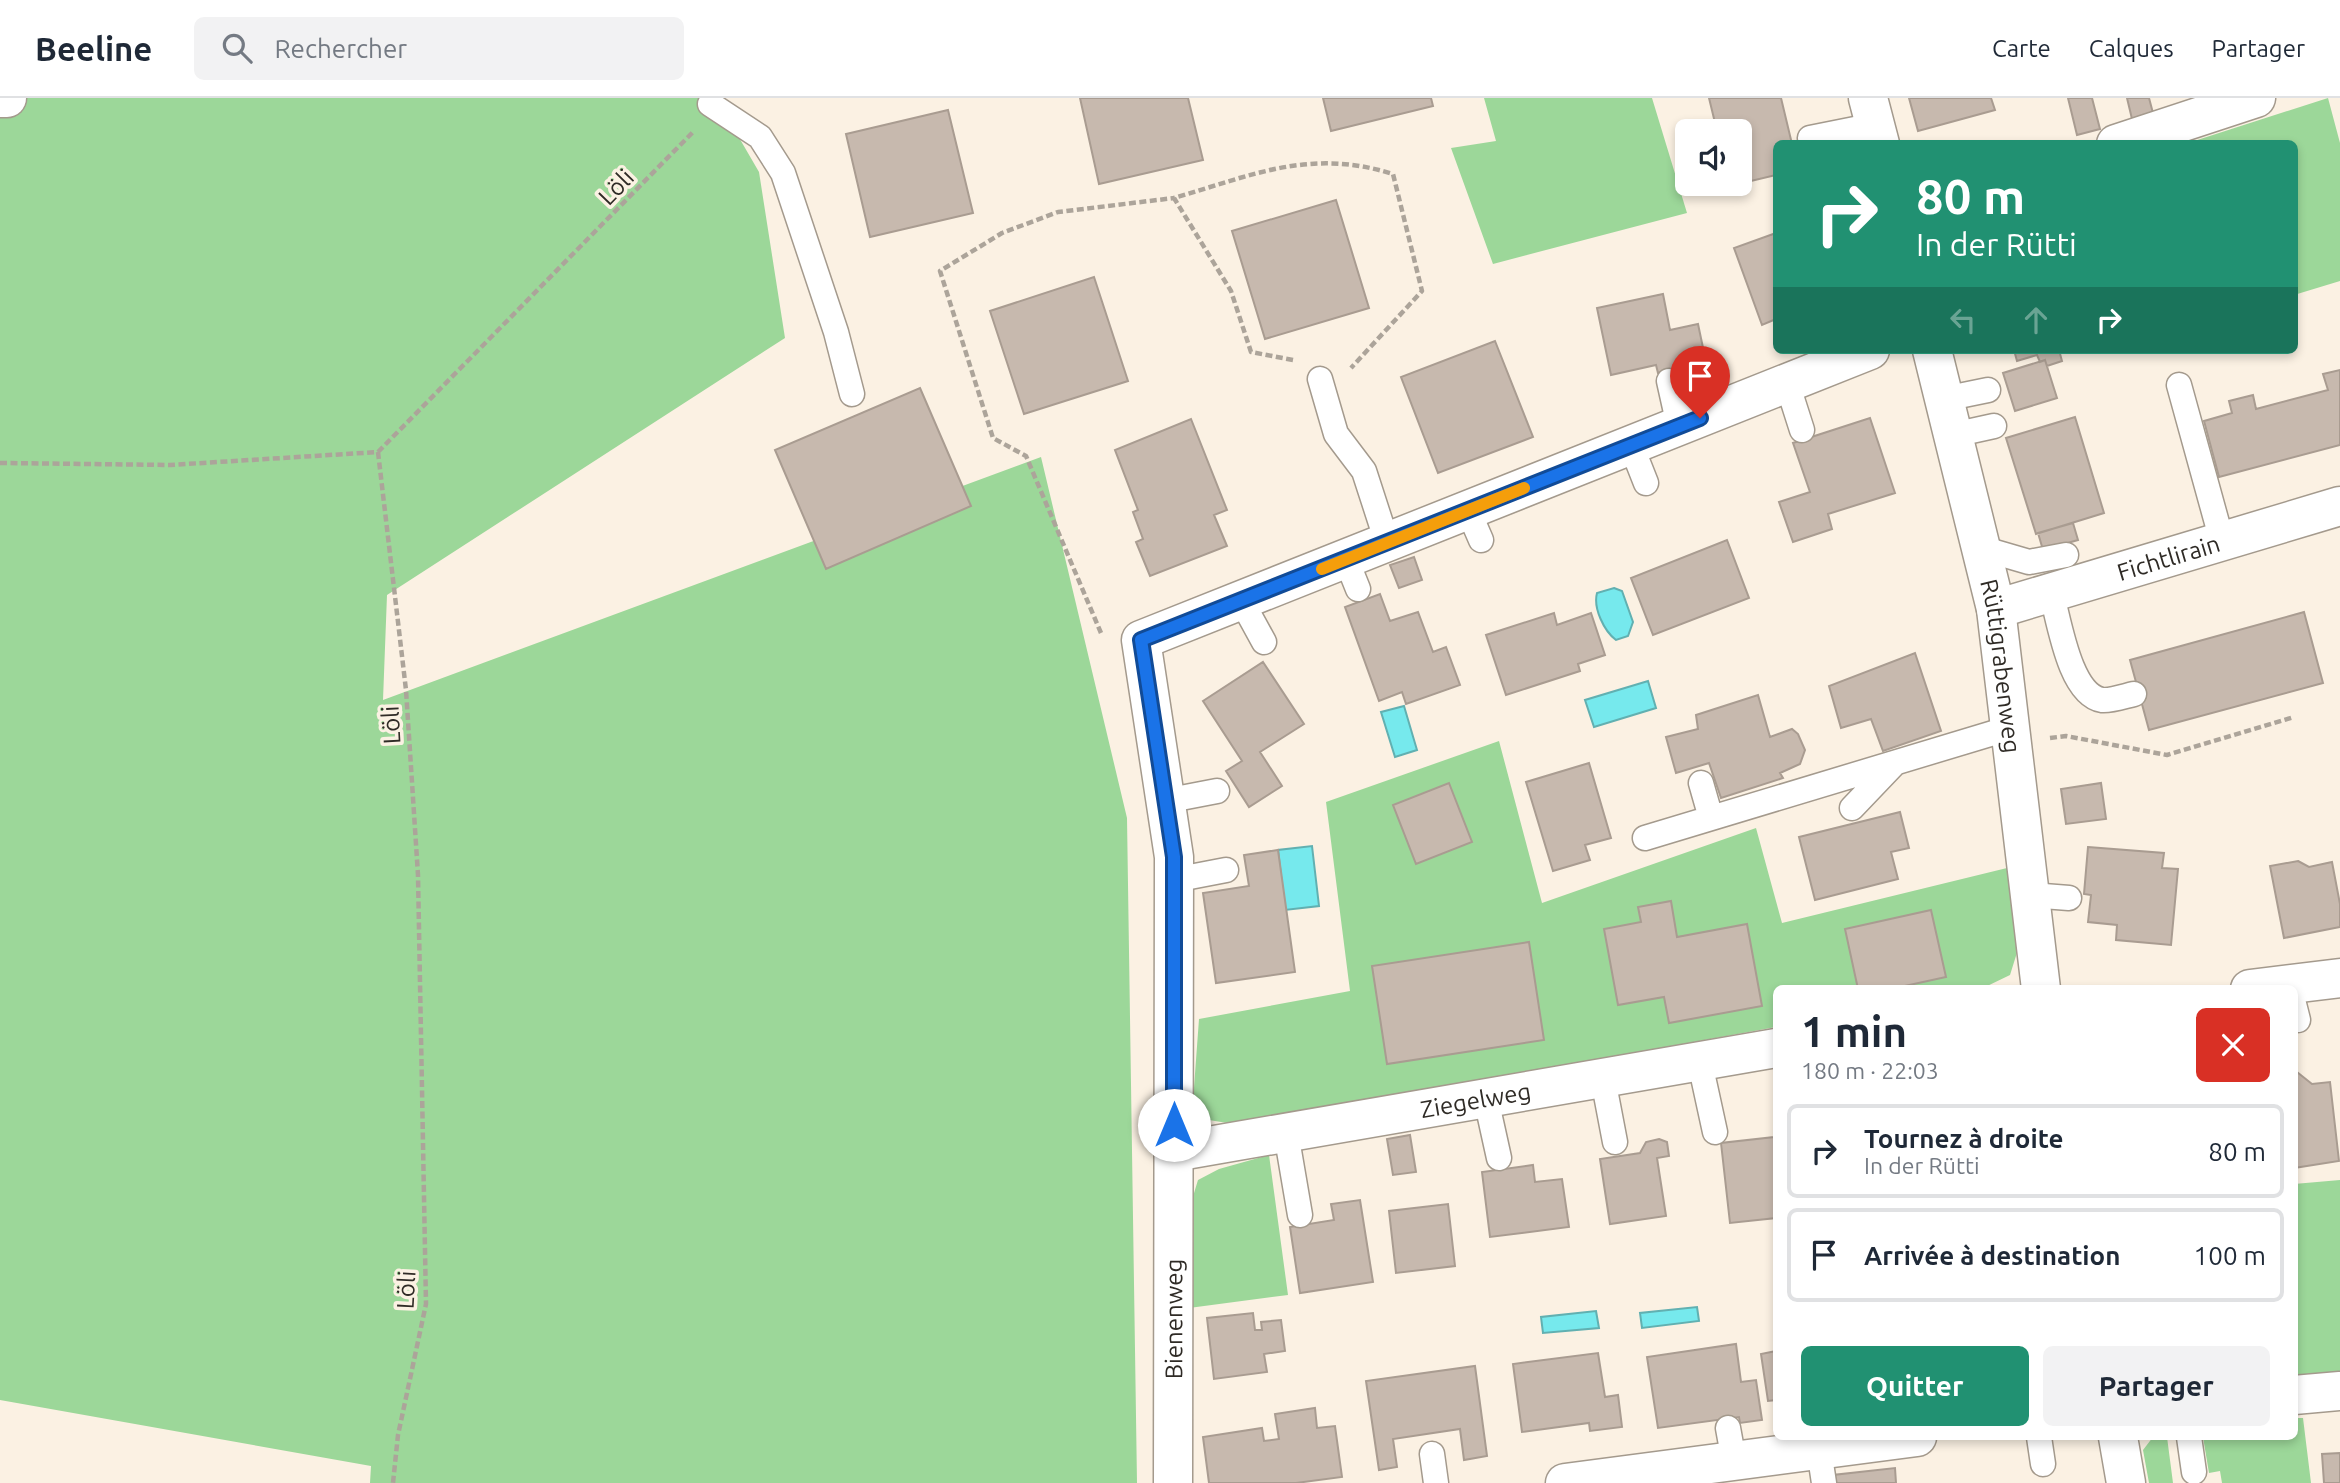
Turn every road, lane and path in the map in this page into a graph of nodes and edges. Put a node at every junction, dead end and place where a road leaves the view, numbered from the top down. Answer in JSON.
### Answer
{"nodes":[{"id":1,"x":0,"y":98,"type":"edge"},
{"id":2,"x":7,"y":98,"type":"edge"},
{"id":3,"x":2256,"y":98,"type":"edge"},
{"id":4,"x":710,"y":104,"type":"joint"},
{"id":5,"x":2190,"y":108,"type":"edge"},
{"id":6,"x":1874,"y":122,"type":"edge"},
{"id":7,"x":1810,"y":138,"type":"dead end"},
{"id":8,"x":2124,"y":140,"type":"edge"},
{"id":9,"x":1174,"y":198,"type":"junction"},
{"id":10,"x":1860,"y":354,"type":"edge"},
{"id":11,"x":1933,"y":354,"type":"edge"},
{"id":12,"x":1299,"y":361,"type":"dead end"},
{"id":13,"x":1348,"y":371,"type":"dead end"},
{"id":14,"x":1320,"y":379,"type":"dead end"},
{"id":15,"x":1669,"y":381,"type":"dead end"},
{"id":16,"x":1787,"y":383,"type":"junction"},
{"id":17,"x":2179,"y":385,"type":"dead end"},
{"id":18,"x":1988,"y":390,"type":"dead end"},
{"id":19,"x":852,"y":394,"type":"dead end"},
{"id":20,"x":1948,"y":417,"type":"junction"},
{"id":21,"x":1679,"y":426,"type":"junction"},
{"id":22,"x":1994,"y":426,"type":"dead end"},
{"id":23,"x":1802,"y":430,"type":"dead end"},
{"id":24,"x":1631,"y":446,"type":"junction"},
{"id":25,"x":378,"y":452,"type":"junction"},
{"id":26,"x":0,"y":463,"type":"edge"},
{"id":27,"x":1646,"y":484,"type":"dead end"},
{"id":28,"x":2340,"y":506,"type":"edge"},
{"id":29,"x":2221,"y":541,"type":"junction"},
{"id":30,"x":1387,"y":542,"type":"junction"},
{"id":31,"x":1981,"y":548,"type":"junction"},
{"id":32,"x":2066,"y":555,"type":"dead end"},
{"id":33,"x":2051,"y":592,"type":"junction"},
{"id":34,"x":1241,"y":600,"type":"junction"},
{"id":35,"x":1996,"y":608,"type":"junction"},
{"id":36,"x":1141,"y":640,"type":"junction"},
{"id":37,"x":1264,"y":642,"type":"dead end"},
{"id":38,"x":2134,"y":694,"type":"dead end"},
{"id":39,"x":2294,"y":717,"type":"dead end"},
{"id":40,"x":2011,"y":736,"type":"junction"},
{"id":41,"x":1894,"y":763,"type":"junction"},
{"id":42,"x":1701,"y":783,"type":"dead end"},
{"id":43,"x":1217,"y":791,"type":"dead end"},
{"id":44,"x":1165,"y":801,"type":"junction"},
{"id":45,"x":1852,"y":808,"type":"dead end"},
{"id":46,"x":1711,"y":818,"type":"junction"},
{"id":47,"x":1645,"y":838,"type":"dead end"},
{"id":48,"x":1226,"y":870,"type":"dead end"},
{"id":49,"x":1174,"y":880,"type":"junction"},
{"id":50,"x":2030,"y":895,"type":"junction"},
{"id":51,"x":2069,"y":898,"type":"dead end"},
{"id":52,"x":2340,"y":978,"type":"edge"},
{"id":53,"x":2040,"y":985,"type":"edge"},
{"id":54,"x":2298,"y":998,"type":"edge"},
{"id":55,"x":1773,"y":1049,"type":"edge"},
{"id":56,"x":1700,"y":1063,"type":"junction"},
{"id":57,"x":1603,"y":1079,"type":"junction"},
{"id":58,"x":1486,"y":1099,"type":"junction"},
{"id":59,"x":1715,"y":1132,"type":"dead end"},
{"id":60,"x":1286,"y":1133,"type":"junction"},
{"id":61,"x":1615,"y":1142,"type":"dead end"},
{"id":62,"x":1174,"y":1152,"type":"junction"},
{"id":63,"x":1499,"y":1158,"type":"dead end"},
{"id":64,"x":1300,"y":1215,"type":"dead end"},
{"id":65,"x":2340,"y":1391,"type":"edge"},
{"id":66,"x":2298,"y":1395,"type":"edge"},
{"id":67,"x":1899,"y":1440,"type":"edge"},
{"id":68,"x":2039,"y":1440,"type":"edge"},
{"id":69,"x":2119,"y":1440,"type":"edge"},
{"id":70,"x":2189,"y":1440,"type":"edge"},
{"id":71,"x":1432,"y":1454,"type":"dead end"},
{"id":72,"x":1804,"y":1456,"type":"edge"},
{"id":73,"x":1740,"y":1458,"type":"edge"},
{"id":74,"x":2043,"y":1464,"type":"dead end"},
{"id":75,"x":2194,"y":1472,"type":"dead end"},
{"id":76,"x":1637,"y":1478,"type":"edge"},
{"id":77,"x":393,"y":1483,"type":"edge"},
{"id":78,"x":1173,"y":1483,"type":"edge"},
{"id":79,"x":1436,"y":1483,"type":"edge"},
{"id":80,"x":1565,"y":1483,"type":"edge"},
{"id":81,"x":2126,"y":1483,"type":"edge"}],
"edges":[{"from":1,"to":2,"type":"street"},
{"from":3,"to":5,"type":"street"},
{"from":4,"to":19,"type":"lane"},
{"from":4,"to":25,"type":"path","name":"Löli"},
{"from":5,"to":8,"type":"street"},
{"from":6,"to":7,"type":"lane"},
{"from":9,"to":12,"type":"path"},
{"from":9,"to":13,"type":"path"},
{"from":9,"to":36,"type":"path"},
{"from":10,"to":16,"type":"street"},
{"from":11,"to":20,"type":"street","name":"Rüttigrabenweg"},
{"from":14,"to":30,"type":"lane"},
{"from":15,"to":21,"type":"lane"},
{"from":16,"to":21,"type":"street"},
{"from":16,"to":23,"type":"lane"},
{"from":17,"to":29,"type":"lane"},
{"from":18,"to":20,"type":"lane"},
{"from":20,"to":22,"type":"lane"},
{"from":20,"to":31,"type":"street","name":"Rüttigrabenweg"},
{"from":21,"to":24,"type":"street"},
{"from":24,"to":27,"type":"lane"},
{"from":24,"to":30,"type":"street"},
{"from":25,"to":26,"type":"path"},
{"from":25,"to":77,"type":"path","name":"Löli"},
{"from":28,"to":29,"type":"street","name":"Fichtlirain"},
{"from":29,"to":33,"type":"street","name":"Fichtlirain"},
{"from":30,"to":34,"type":"street"},
{"from":31,"to":32,"type":"lane"},
{"from":31,"to":35,"type":"street","name":"Rüttigrabenweg"},
{"from":33,"to":35,"type":"street","name":"Fichtlirain"},
{"from":33,"to":38,"type":"lane"},
{"from":34,"to":36,"type":"street"},
{"from":34,"to":37,"type":"lane"},
{"from":35,"to":40,"type":"street","name":"Rüttigrabenweg"},
{"from":36,"to":44,"type":"street","name":"Bienenweg"},
{"from":39,"to":40,"type":"path"},
{"from":40,"to":41,"type":"lane"},
{"from":40,"to":50,"type":"street","name":"Rüttigrabenweg"},
{"from":41,"to":45,"type":"lane"},
{"from":41,"to":46,"type":"lane"},
{"from":42,"to":46,"type":"lane"},
{"from":43,"to":44,"type":"lane"},
{"from":44,"to":49,"type":"street","name":"Bienenweg"},
{"from":46,"to":47,"type":"lane"},
{"from":48,"to":49,"type":"lane"},
{"from":49,"to":62,"type":"street","name":"Bienenweg"},
{"from":50,"to":51,"type":"lane"},
{"from":50,"to":53,"type":"street","name":"Rüttigrabenweg"},
{"from":52,"to":54,"type":"street"},
{"from":55,"to":56,"type":"street","name":"Ziegelweg"},
{"from":56,"to":57,"type":"street","name":"Ziegelweg"},
{"from":56,"to":59,"type":"lane"},
{"from":57,"to":58,"type":"street","name":"Ziegelweg"},
{"from":57,"to":61,"type":"lane"},
{"from":58,"to":60,"type":"street","name":"Ziegelweg"},
{"from":58,"to":63,"type":"lane"},
{"from":60,"to":62,"type":"street","name":"Ziegelweg"},
{"from":60,"to":64,"type":"lane"},
{"from":62,"to":78,"type":"street","name":"Bienenweg"},
{"from":65,"to":66,"type":"street"},
{"from":67,"to":72,"type":"street"},
{"from":68,"to":74,"type":"lane"},
{"from":69,"to":81,"type":"street"},
{"from":70,"to":75,"type":"lane"},
{"from":71,"to":79,"type":"lane"},
{"from":72,"to":73,"type":"street"},
{"from":73,"to":76,"type":"street"},
{"from":76,"to":80,"type":"street"}]}
